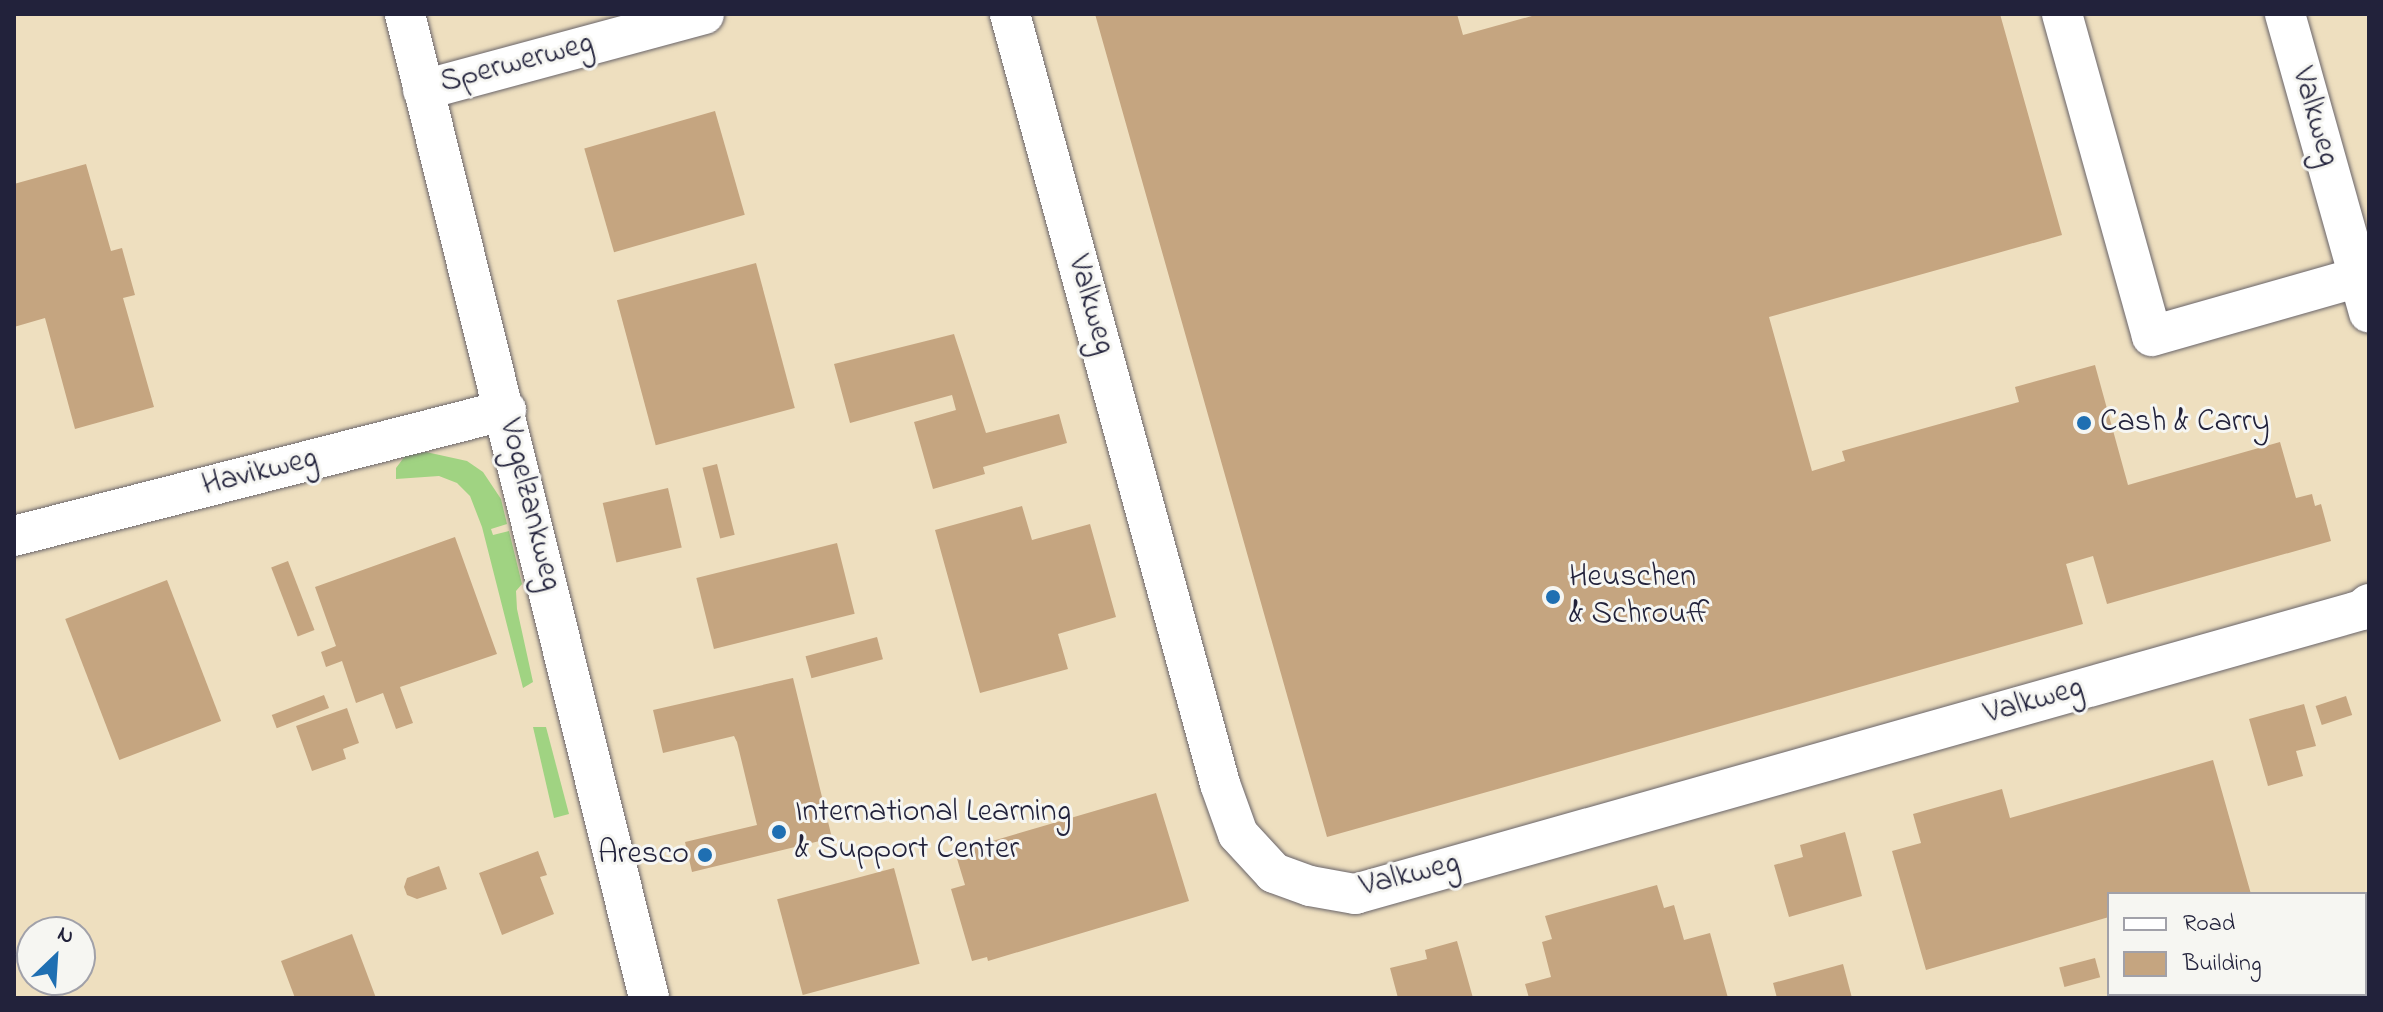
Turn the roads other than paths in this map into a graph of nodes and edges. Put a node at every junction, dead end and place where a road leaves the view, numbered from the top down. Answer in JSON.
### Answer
{"nodes":[{"id":1,"x":405,"y":14,"type":"edge"},
{"id":2,"x":704,"y":14,"type":"edge"},
{"id":3,"x":1010,"y":14,"type":"edge"},
{"id":4,"x":2062,"y":14,"type":"edge"},
{"id":5,"x":2285,"y":14,"type":"edge"},
{"id":6,"x":423,"y":90,"type":"junction"},
{"id":7,"x":2364,"y":294,"type":"edge"},
{"id":8,"x":506,"y":410,"type":"junction"},
{"id":9,"x":14,"y":536,"type":"edge"},
{"id":10,"x":2369,"y":604,"type":"edge"},
{"id":11,"x":649,"y":998,"type":"edge"}],
"edges":[{"from":1,"to":6,"type":"street","name":"Vogelzankweg"},
{"from":2,"to":6,"type":"street","name":"Sperwerweg"},
{"from":3,"to":10,"type":"street","name":"Valkweg"},
{"from":4,"to":7,"type":"street"},
{"from":5,"to":7,"type":"street","name":"Valkweg"},
{"from":6,"to":8,"type":"street","name":"Vogelzankweg"},
{"from":8,"to":9,"type":"street","name":"Havikweg"},
{"from":8,"to":11,"type":"street","name":"Vogelzankweg"}]}
